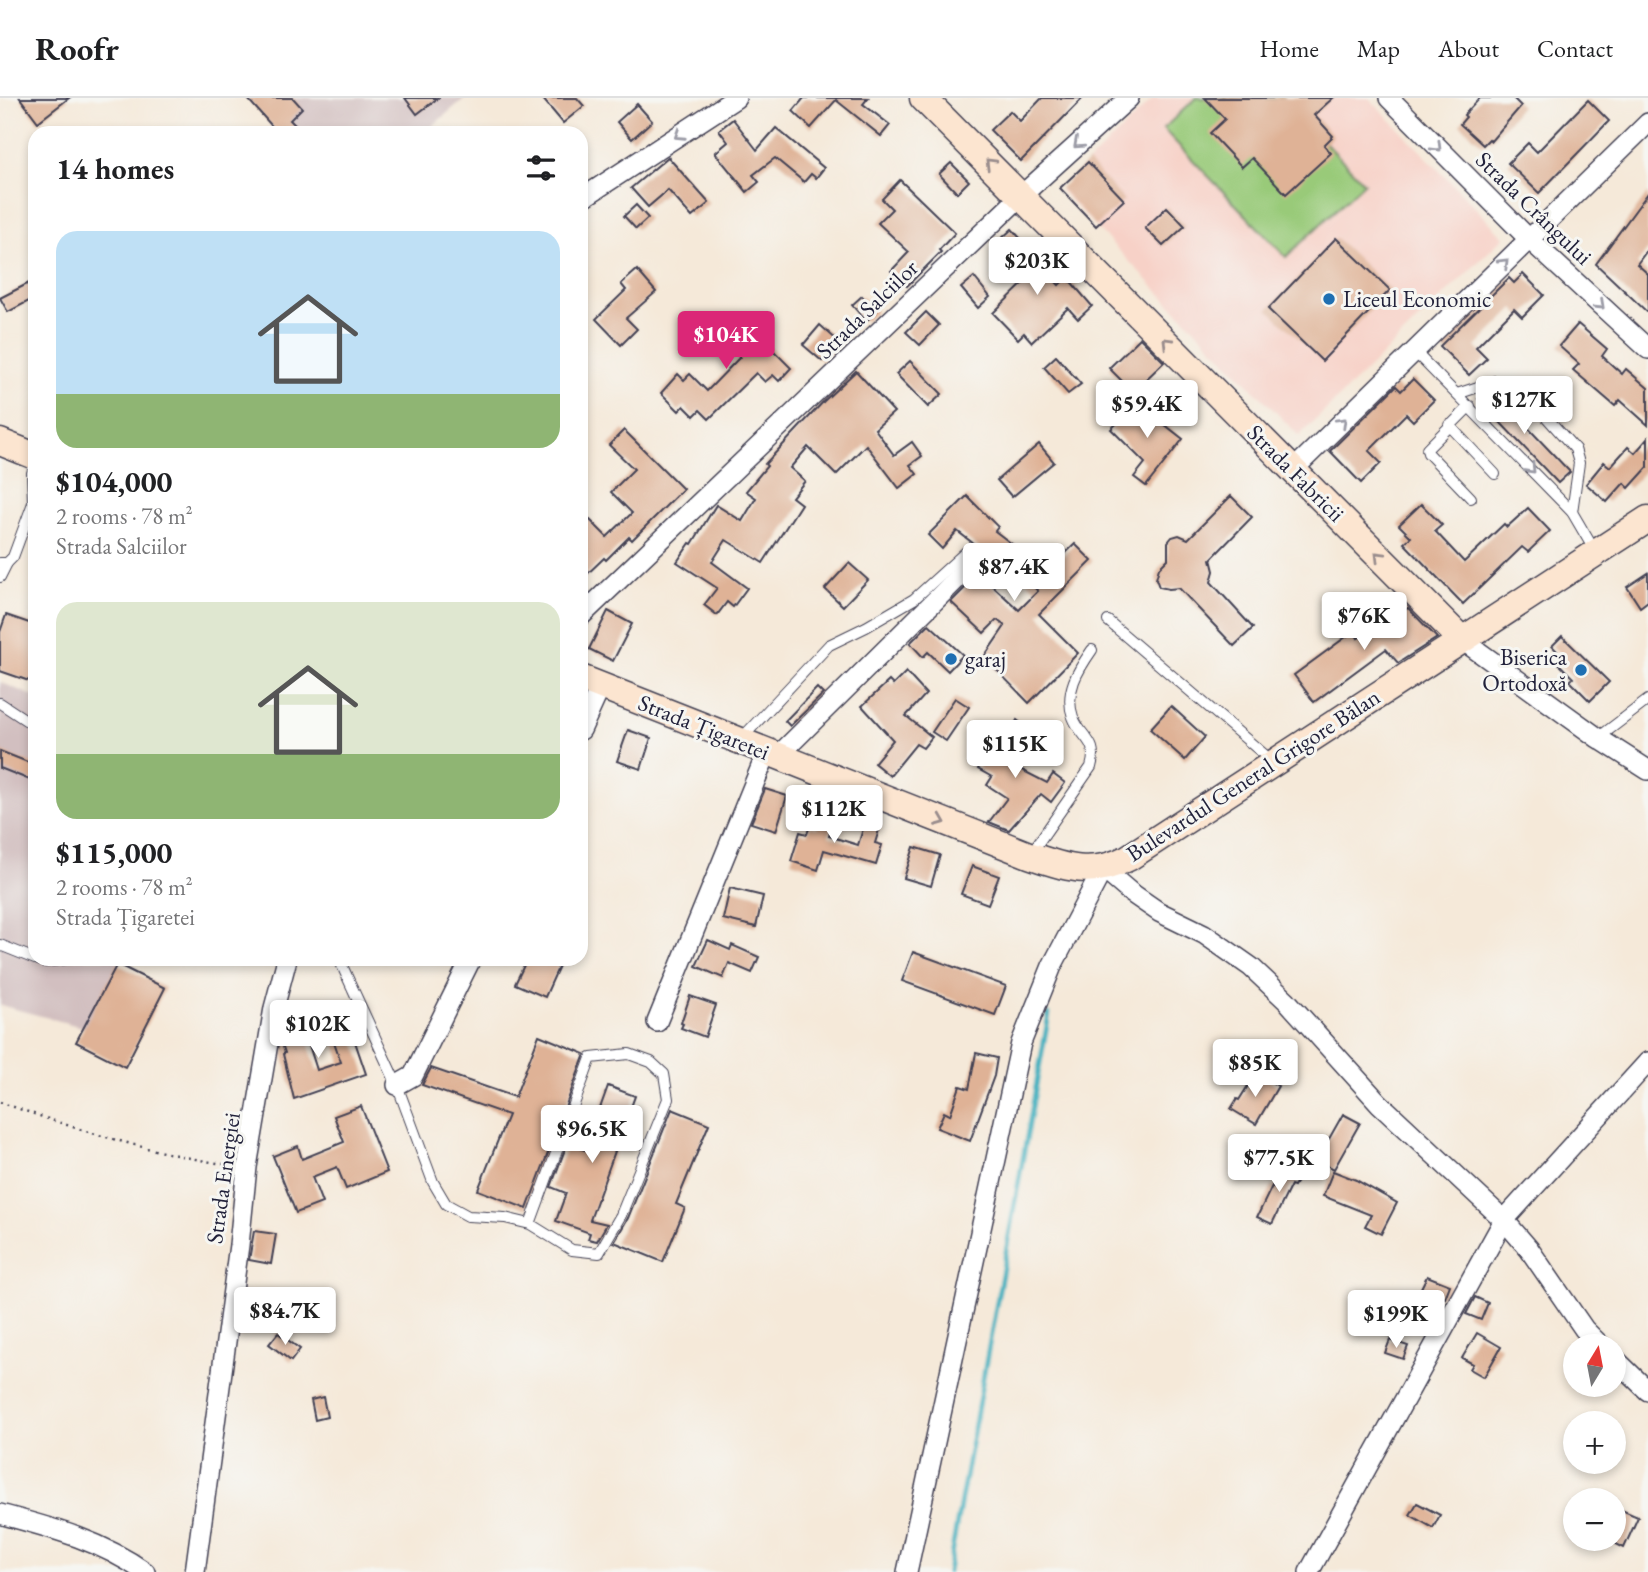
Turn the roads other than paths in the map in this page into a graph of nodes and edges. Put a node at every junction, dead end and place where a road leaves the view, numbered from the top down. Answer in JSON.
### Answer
{"nodes":[{"id":1,"x":736,"y":98,"type":"edge"},
{"id":2,"x":923,"y":98,"type":"edge"},
{"id":3,"x":1129,"y":98,"type":"edge"},
{"id":4,"x":1389,"y":98,"type":"edge"},
{"id":5,"x":1648,"y":123,"type":"edge"},
{"id":6,"x":588,"y":194,"type":"edge"},
{"id":7,"x":1022,"y":195,"type":"junction"},
{"id":8,"x":1529,"y":239,"type":"junction"},
{"id":9,"x":1648,"y":349,"type":"edge"},
{"id":10,"x":1415,"y":351,"type":"junction"},
{"id":11,"x":1457,"y":394,"type":"junction"},
{"id":12,"x":1469,"y":406,"type":"junction"},
{"id":13,"x":1449,"y":425,"type":"junction"},
{"id":14,"x":0,"y":442,"type":"edge"},
{"id":15,"x":28,"y":453,"type":"edge"},
{"id":16,"x":1293,"y":470,"type":"junction"},
{"id":17,"x":1495,"y":474,"type":"dead end"},
{"id":18,"x":1471,"y":498,"type":"dead end"},
{"id":19,"x":1572,"y":512,"type":"junction"},
{"id":20,"x":28,"y":516,"type":"edge"},
{"id":21,"x":1648,"y":519,"type":"edge"},
{"id":22,"x":1596,"y":554,"type":"junction"},
{"id":23,"x":970,"y":557,"type":"joint"},
{"id":24,"x":4,"y":563,"type":"edge"},
{"id":25,"x":0,"y":577,"type":"edge"},
{"id":26,"x":588,"y":606,"type":"edge"},
{"id":27,"x":1108,"y":621,"type":"dead end"},
{"id":28,"x":1461,"y":639,"type":"junction"},
{"id":29,"x":1093,"y":650,"type":"dead end"},
{"id":30,"x":591,"y":682,"type":"edge"},
{"id":31,"x":1648,"y":700,"type":"edge"},
{"id":32,"x":0,"y":703,"type":"edge"},
{"id":33,"x":28,"y":721,"type":"edge"},
{"id":34,"x":1598,"y":738,"type":"junction"},
{"id":35,"x":739,"y":741,"type":"junction"},
{"id":36,"x":772,"y":754,"type":"junction"},
{"id":37,"x":1274,"y":763,"type":"junction"},
{"id":38,"x":1648,"y":770,"type":"edge"},
{"id":39,"x":1030,"y":855,"type":"junction"},
{"id":40,"x":1103,"y":869,"type":"junction"},
{"id":41,"x":0,"y":945,"type":"edge"},
{"id":42,"x":28,"y":956,"type":"edge"},
{"id":43,"x":285,"y":966,"type":"edge"},
{"id":44,"x":342,"y":966,"type":"edge"},
{"id":45,"x":468,"y":966,"type":"edge"},
{"id":46,"x":657,"y":1022,"type":"dead end"},
{"id":47,"x":1648,"y":1062,"type":"edge"},
{"id":48,"x":397,"y":1085,"type":"junction"},
{"id":49,"x":1504,"y":1220,"type":"junction"},
{"id":50,"x":530,"y":1224,"type":"junction"},
{"id":51,"x":1589,"y":1334,"type":"edge"},
{"id":52,"x":1626,"y":1369,"type":"edge"},
{"id":53,"x":1648,"y":1391,"type":"edge"},
{"id":54,"x":0,"y":1514,"type":"edge"},
{"id":55,"x":145,"y":1572,"type":"edge"},
{"id":56,"x":195,"y":1572,"type":"edge"},
{"id":57,"x":907,"y":1572,"type":"edge"},
{"id":58,"x":1309,"y":1572,"type":"edge"}],
"edges":[{"from":1,"to":6,"type":"street","one_way":true},
{"from":7,"to":2,"type":"main road","name":"Strada Fabricii","one_way":true},
{"from":3,"to":7,"type":"street","name":"Strada Salciilor","one_way":true},
{"from":4,"to":8,"type":"street","name":"Strada Crângului","one_way":true},
{"from":5,"to":8,"type":"street"},
{"from":16,"to":7,"type":"main road","name":"Strada Fabricii","one_way":true},
{"from":7,"to":26,"type":"street","name":"Strada Salciilor"},
{"from":8,"to":9,"type":"street","name":"Strada Crângului","one_way":true},
{"from":10,"to":8,"type":"street","one_way":true},
{"from":10,"to":11,"type":"lane"},
{"from":16,"to":10,"type":"street","one_way":true},
{"from":11,"to":12,"type":"lane"},
{"from":11,"to":19,"type":"lane"},
{"from":12,"to":13,"type":"lane"},
{"from":12,"to":19,"type":"lane","one_way":true},
{"from":13,"to":17,"type":"lane"},
{"from":13,"to":18,"type":"lane"},
{"from":14,"to":15,"type":"main road"},
{"from":28,"to":16,"type":"main road","name":"Strada Fabricii","one_way":true},
{"from":19,"to":22,"type":"lane"},
{"from":20,"to":24,"type":"lane"},
{"from":21,"to":22,"type":"main road","name":"Bulevardul General Grigore Bălan"},
{"from":22,"to":28,"type":"main road","name":"Bulevardul General Grigore Bălan"},
{"from":23,"to":35,"type":"lane"},
{"from":23,"to":36,"type":"street"},
{"from":24,"to":25,"type":"lane"},
{"from":27,"to":37,"type":"lane"},
{"from":28,"to":34,"type":"street"},
{"from":28,"to":37,"type":"main road","name":"Bulevardul General Grigore Bălan"},
{"from":29,"to":39,"type":"lane"},
{"from":30,"to":35,"type":"main road","name":"Strada Țigaretei"},
{"from":31,"to":34,"type":"lane"},
{"from":32,"to":33,"type":"lane"},
{"from":34,"to":38,"type":"street"},
{"from":35,"to":36,"type":"main road","name":"Strada Țigaretei"},
{"from":36,"to":39,"type":"main road","name":"Strada Țigaretei","one_way":true},
{"from":36,"to":46,"type":"street"},
{"from":37,"to":40,"type":"main road","name":"Bulevardul General Grigore Bălan"},
{"from":39,"to":40,"type":"main road","name":"Strada Țigaretei"},
{"from":40,"to":49,"type":"street"},
{"from":40,"to":57,"type":"street"},
{"from":41,"to":42,"type":"lane"},
{"from":43,"to":56,"type":"street","name":"Strada Energiei"},
{"from":44,"to":48,"type":"lane"},
{"from":45,"to":48,"type":"street"},
{"from":47,"to":49,"type":"street"},
{"from":48,"to":50,"type":"lane"},
{"from":49,"to":51,"type":"street"},
{"from":49,"to":58,"type":"street"},
{"from":50,"to":50,"type":"lane"},
{"from":52,"to":53,"type":"street"},
{"from":54,"to":55,"type":"street"}]}
